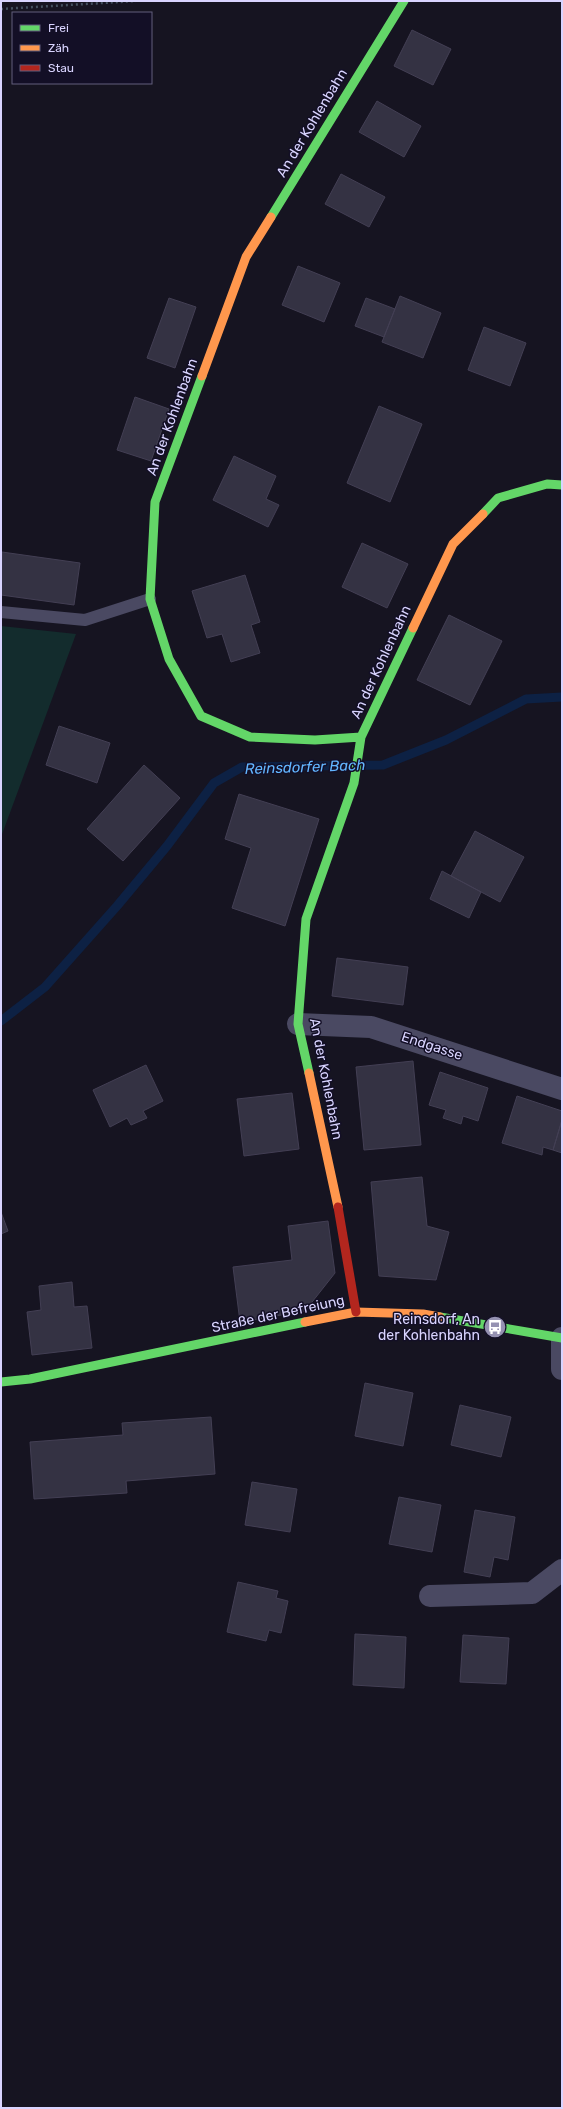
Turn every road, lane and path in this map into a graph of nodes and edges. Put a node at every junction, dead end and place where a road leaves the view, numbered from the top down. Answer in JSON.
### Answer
{"nodes":[{"id":1,"x":136,"y":1,"type":"edge"},
{"id":2,"x":404,"y":1,"type":"edge"},
{"id":3,"x":1,"y":9,"type":"edge"},
{"id":4,"x":562,"y":485,"type":"edge"},
{"id":5,"x":150,"y":598,"type":"junction"},
{"id":6,"x":1,"y":612,"type":"edge"},
{"id":7,"x":361,"y":737,"type":"junction"},
{"id":8,"x":298,"y":1024,"type":"junction"},
{"id":9,"x":562,"y":1089,"type":"edge"},
{"id":10,"x":356,"y":1312,"type":"junction"},
{"id":11,"x":562,"y":1338,"type":"edge"},
{"id":12,"x":562,"y":1369,"type":"edge"},
{"id":13,"x":1,"y":1382,"type":"edge"},
{"id":14,"x":562,"y":1570,"type":"edge"},
{"id":15,"x":430,"y":1596,"type":"dead end"}],
"edges":[{"from":1,"to":3,"type":"path"},
{"from":2,"to":5,"type":"street","name":"An der Kohlenbahn"},
{"from":4,"to":7,"type":"street","name":"An der Kohlenbahn"},
{"from":5,"to":6,"type":"lane"},
{"from":5,"to":7,"type":"street","name":"An der Kohlenbahn"},
{"from":7,"to":8,"type":"street","name":"An der Kohlenbahn"},
{"from":8,"to":9,"type":"street","name":"Endgasse"},
{"from":8,"to":10,"type":"street","name":"An der Kohlenbahn"},
{"from":10,"to":11,"type":"street","name":"Straße der Befreiung"},
{"from":10,"to":13,"type":"street","name":"Straße der Befreiung"},
{"from":11,"to":12,"type":"street"},
{"from":14,"to":15,"type":"street"}]}
